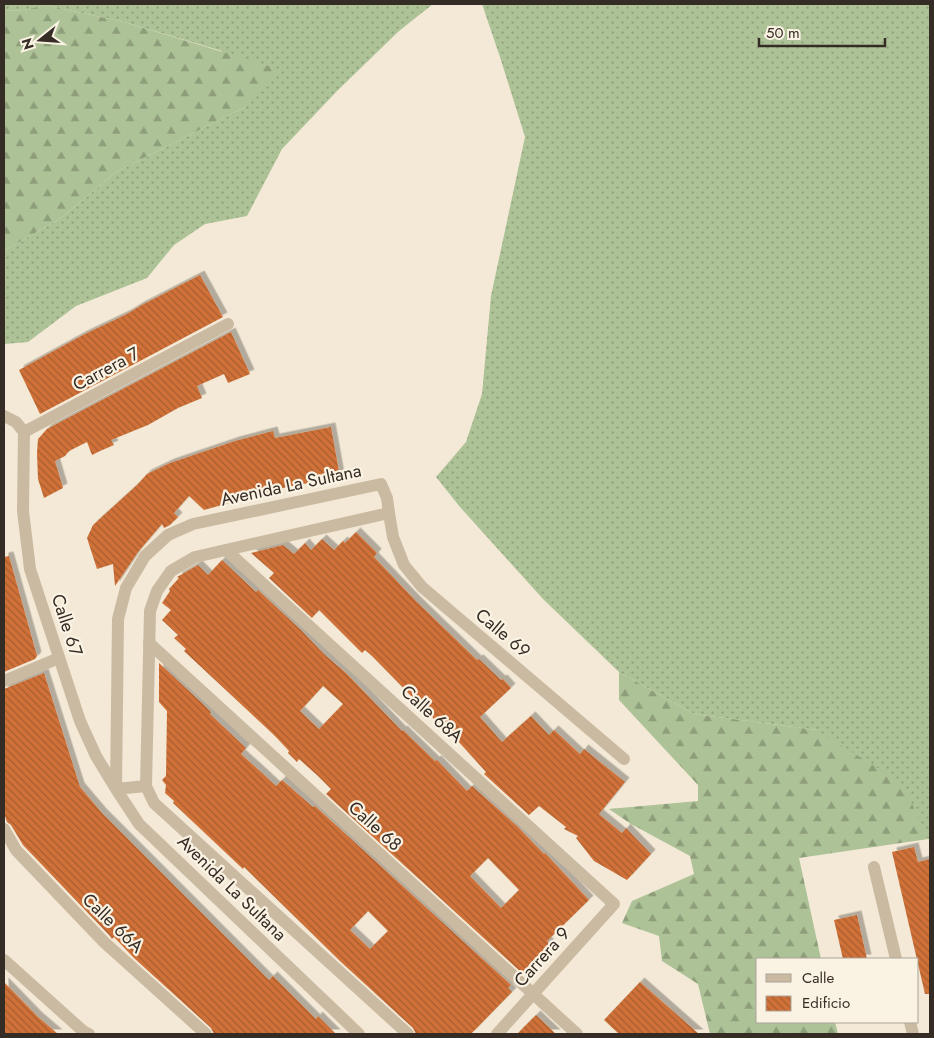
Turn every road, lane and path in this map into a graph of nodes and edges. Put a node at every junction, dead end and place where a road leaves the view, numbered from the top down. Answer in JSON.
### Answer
{"nodes":[{"id":1,"x":228,"y":324,"type":"dead end"},
{"id":2,"x":4,"y":416,"type":"edge"},
{"id":3,"x":24,"y":432,"type":"junction"},
{"id":4,"x":388,"y":513,"type":"junction"},
{"id":5,"x":226,"y":550,"type":"junction"},
{"id":6,"x":149,"y":643,"type":"junction"},
{"id":7,"x":59,"y":658,"type":"junction"},
{"id":8,"x":4,"y":682,"type":"edge"},
{"id":9,"x":624,"y":759,"type":"dead end"},
{"id":10,"x":146,"y":786,"type":"junction"},
{"id":11,"x":116,"y":789,"type":"junction"},
{"id":12,"x":4,"y":829,"type":"edge"},
{"id":13,"x":874,"y":867,"type":"dead end"},
{"id":14,"x":614,"y":904,"type":"joint"},
{"id":15,"x":896,"y":958,"type":"edge"},
{"id":16,"x":4,"y":960,"type":"edge"},
{"id":17,"x":532,"y":993,"type":"junction"},
{"id":18,"x":89,"y":1034,"type":"edge"},
{"id":19,"x":206,"y":1034,"type":"edge"},
{"id":20,"x":359,"y":1034,"type":"edge"},
{"id":21,"x":408,"y":1034,"type":"edge"},
{"id":22,"x":496,"y":1034,"type":"edge"},
{"id":23,"x":576,"y":1034,"type":"edge"}],
"edges":[{"from":1,"to":3,"type":"street","name":"Carrera 7"},
{"from":2,"to":3,"type":"street"},
{"from":3,"to":7,"type":"street","name":"Calle 67"},
{"from":4,"to":5,"type":"street"},
{"from":4,"to":9,"type":"street","name":"Calle 69"},
{"from":4,"to":11,"type":"street","name":"Avenida La Sultana"},
{"from":5,"to":6,"type":"street"},
{"from":5,"to":14,"type":"street","name":"Calle 68A"},
{"from":6,"to":10,"type":"street"},
{"from":6,"to":17,"type":"street","name":"Calle 68"},
{"from":7,"to":8,"type":"street"},
{"from":7,"to":11,"type":"street","name":"Calle 67"},
{"from":10,"to":11,"type":"street"},
{"from":10,"to":21,"type":"street","name":"Avenida La Sultana"},
{"from":11,"to":20,"type":"street","name":"Avenida La Sultana"},
{"from":12,"to":19,"type":"street","name":"Calle 66A"},
{"from":13,"to":15,"type":"street"},
{"from":14,"to":17,"type":"street","name":"Carrera 9"},
{"from":16,"to":18,"type":"street"},
{"from":17,"to":22,"type":"street","name":"Carrera 9"},
{"from":17,"to":23,"type":"street","name":"Calle 68"}]}
